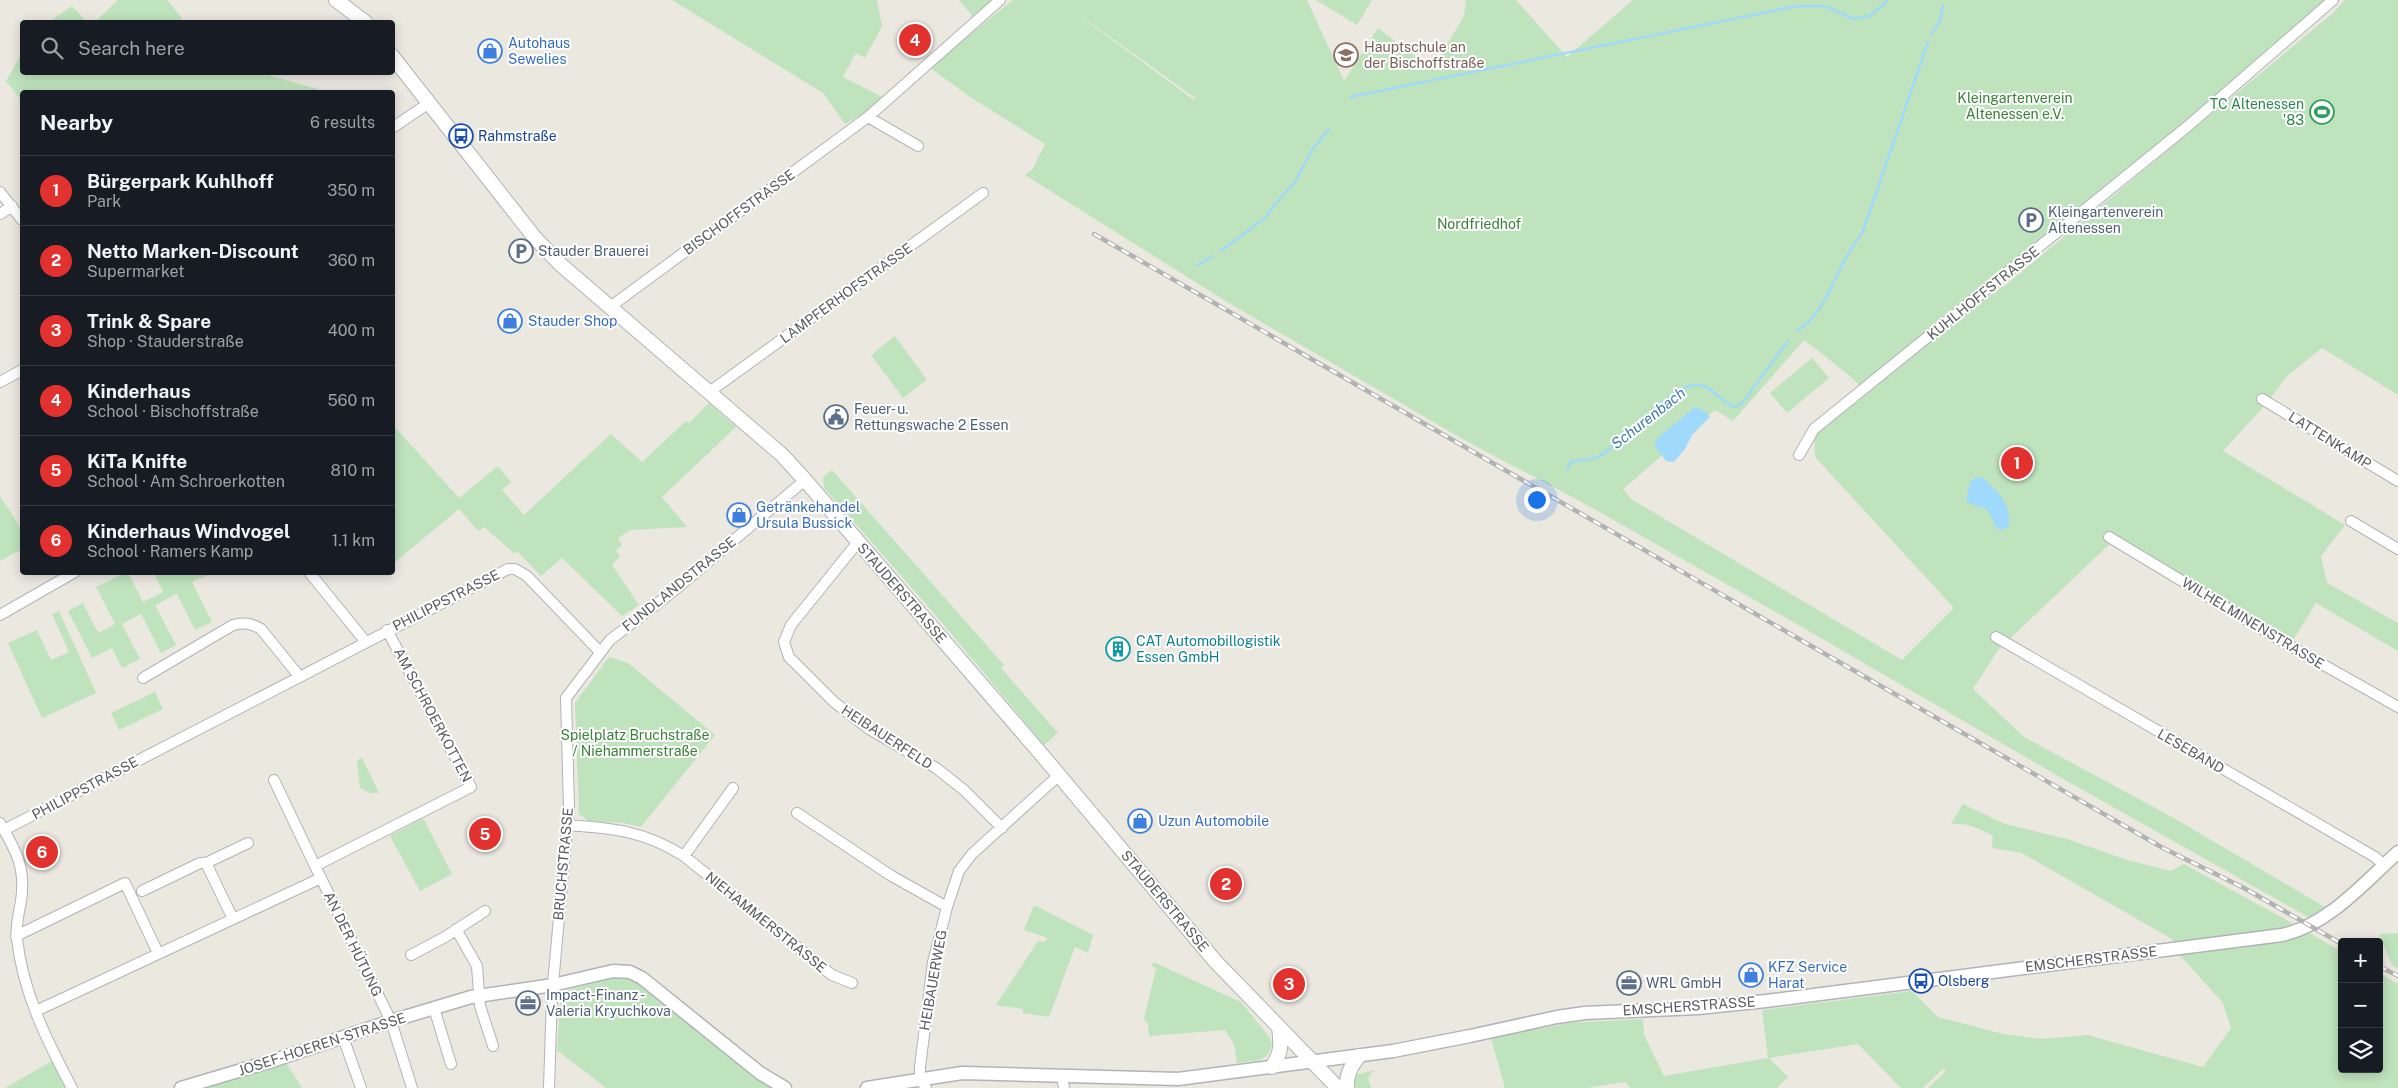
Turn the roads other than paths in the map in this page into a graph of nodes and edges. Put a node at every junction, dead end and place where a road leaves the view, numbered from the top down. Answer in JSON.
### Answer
{"nodes":[{"id":1,"x":336,"y":0,"type":"edge"},
{"id":2,"x":1000,"y":0,"type":"edge"},
{"id":3,"x":2333,"y":0,"type":"edge"},
{"id":4,"x":362,"y":20,"type":"edge"},
{"id":5,"x":395,"y":60,"type":"edge"},
{"id":6,"x":429,"y":103,"type":"junction"},
{"id":7,"x":868,"y":117,"type":"junction"},
{"id":8,"x":395,"y":126,"type":"edge"},
{"id":9,"x":918,"y":146,"type":"dead end"},
{"id":10,"x":0,"y":192,"type":"edge"},
{"id":11,"x":983,"y":193,"type":"dead end"},
{"id":12,"x":12,"y":206,"type":"junction"},
{"id":13,"x":0,"y":214,"type":"edge"},
{"id":14,"x":20,"y":217,"type":"edge"},
{"id":15,"x":610,"y":307,"type":"junction"},
{"id":16,"x":20,"y":371,"type":"edge"},
{"id":17,"x":0,"y":382,"type":"edge"},
{"id":18,"x":708,"y":393,"type":"junction"},
{"id":19,"x":2262,"y":398,"type":"dead end"},
{"id":20,"x":1800,"y":456,"type":"dead end"},
{"id":21,"x":805,"y":480,"type":"junction"},
{"id":22,"x":2398,"y":481,"type":"edge"},
{"id":23,"x":2351,"y":521,"type":"dead end"},
{"id":24,"x":2109,"y":537,"type":"dead end"},
{"id":25,"x":858,"y":542,"type":"junction"},
{"id":26,"x":2398,"y":549,"type":"edge"},
{"id":27,"x":71,"y":575,"type":"edge"},
{"id":28,"x":311,"y":575,"type":"edge"},
{"id":29,"x":0,"y":615,"type":"edge"},
{"id":30,"x":387,"y":630,"type":"junction"},
{"id":31,"x":1996,"y":637,"type":"dead end"},
{"id":32,"x":365,"y":641,"type":"junction"},
{"id":33,"x":600,"y":652,"type":"junction"},
{"id":34,"x":299,"y":676,"type":"junction"},
{"id":35,"x":144,"y":678,"type":"dead end"},
{"id":36,"x":2398,"y":707,"type":"edge"},
{"id":37,"x":1058,"y":776,"type":"junction"},
{"id":38,"x":274,"y":780,"type":"dead end"},
{"id":39,"x":733,"y":788,"type":"dead end"},
{"id":40,"x":797,"y":813,"type":"dead end"},
{"id":41,"x":568,"y":825,"type":"junction"},
{"id":42,"x":2,"y":826,"type":"edge"},
{"id":43,"x":1002,"y":828,"type":"junction"},
{"id":44,"x":248,"y":843,"type":"dead end"},
{"id":45,"x":2398,"y":852,"type":"edge"},
{"id":46,"x":684,"y":856,"type":"junction"},
{"id":47,"x":206,"y":863,"type":"junction"},
{"id":48,"x":2384,"y":865,"type":"junction"},
{"id":49,"x":315,"y":866,"type":"junction"},
{"id":50,"x":321,"y":878,"type":"junction"},
{"id":51,"x":142,"y":892,"type":"dead end"},
{"id":52,"x":947,"y":907,"type":"junction"},
{"id":53,"x":484,"y":911,"type":"dead end"},
{"id":54,"x":234,"y":919,"type":"junction"},
{"id":55,"x":456,"y":929,"type":"junction"},
{"id":56,"x":16,"y":936,"type":"junction"},
{"id":57,"x":161,"y":953,"type":"junction"},
{"id":58,"x":411,"y":955,"type":"dead end"},
{"id":59,"x":852,"y":983,"type":"dead end"},
{"id":60,"x":553,"y":985,"type":"junction"},
{"id":61,"x":480,"y":996,"type":"junction"},
{"id":62,"x":434,"y":1008,"type":"junction"},
{"id":63,"x":36,"y":1011,"type":"junction"},
{"id":64,"x":391,"y":1021,"type":"junction"},
{"id":65,"x":1279,"y":1027,"type":"junction"},
{"id":66,"x":343,"y":1037,"type":"junction"},
{"id":67,"x":493,"y":1046,"type":"dead end"},
{"id":68,"x":1359,"y":1056,"type":"junction"},
{"id":69,"x":1313,"y":1062,"type":"junction"},
{"id":70,"x":451,"y":1064,"type":"dead end"},
{"id":71,"x":1272,"y":1068,"type":"junction"},
{"id":72,"x":1063,"y":1082,"type":"edge"},
{"id":73,"x":923,"y":1084,"type":"edge"},
{"id":74,"x":72,"y":1088,"type":"edge"},
{"id":75,"x":181,"y":1088,"type":"edge"},
{"id":76,"x":361,"y":1088,"type":"edge"},
{"id":77,"x":412,"y":1088,"type":"edge"},
{"id":78,"x":549,"y":1088,"type":"edge"},
{"id":79,"x":785,"y":1088,"type":"edge"},
{"id":80,"x":867,"y":1088,"type":"edge"},
{"id":81,"x":1338,"y":1088,"type":"edge"},
{"id":82,"x":1347,"y":1088,"type":"edge"}],
"edges":[{"from":1,"to":4,"type":"main road"},
{"from":2,"to":7,"type":"street","name":"BISCHOFFSTRASSE"},
{"from":3,"to":20,"type":"street","name":"KUHLHOFFSTRASSE"},
{"from":5,"to":6,"type":"main road","name":"STAUDERSTRASSE"},
{"from":6,"to":8,"type":"street"},
{"from":6,"to":15,"type":"main road","name":"STAUDERSTRASSE"},
{"from":7,"to":9,"type":"street"},
{"from":7,"to":15,"type":"street","name":"BISCHOFFSTRASSE"},
{"from":10,"to":12,"type":"street"},
{"from":11,"to":18,"type":"street","name":"LAMPFERHOFSTRASSE"},
{"from":12,"to":13,"type":"street"},
{"from":12,"to":14,"type":"street"},
{"from":15,"to":18,"type":"main road","name":"STAUDERSTRASSE"},
{"from":16,"to":17,"type":"street"},
{"from":18,"to":21,"type":"main road","name":"STAUDERSTRASSE"},
{"from":19,"to":22,"type":"street","name":"LATTENKAMP"},
{"from":21,"to":25,"type":"main road","name":"STAUDERSTRASSE"},
{"from":21,"to":33,"type":"street","name":"FUNDLANDSTRASSE"},
{"from":23,"to":26,"type":"street"},
{"from":24,"to":36,"type":"street","name":"WILHELMINENSTRASSE"},
{"from":25,"to":37,"type":"main road","name":"STAUDERSTRASSE"},
{"from":25,"to":43,"type":"street","name":"HEIBAUERFELD"},
{"from":27,"to":29,"type":"street"},
{"from":28,"to":32,"type":"street"},
{"from":30,"to":32,"type":"street","name":"PHILIPPSTRASSE"},
{"from":30,"to":33,"type":"street","name":"PHILIPPSTRASSE"},
{"from":30,"to":49,"type":"street","name":"AM SCHROERKOTTEN"},
{"from":31,"to":48,"type":"street","name":"LESEBAND"},
{"from":32,"to":34,"type":"street","name":"PHILIPPSTRASSE"},
{"from":33,"to":41,"type":"street","name":"BRUCHSTRASSE"},
{"from":34,"to":35,"type":"street"},
{"from":34,"to":42,"type":"street","name":"PHILIPPSTRASSE"},
{"from":37,"to":43,"type":"street","name":"HEIBAUERWEG"},
{"from":37,"to":65,"type":"main road","name":"STAUDERSTRASSE"},
{"from":38,"to":49,"type":"street","name":"AN DER HÜTUNG"},
{"from":39,"to":46,"type":"street"},
{"from":40,"to":52,"type":"street"},
{"from":41,"to":46,"type":"street","name":"NIEHAMMERSTRASSE"},
{"from":41,"to":60,"type":"street","name":"BRUCHSTRASSE"},
{"from":42,"to":56,"type":"street"},
{"from":43,"to":52,"type":"street","name":"HEIBAUERWEG"},
{"from":44,"to":47,"type":"street"},
{"from":45,"to":48,"type":"street","name":"EMSCHERSTRASSE"},
{"from":46,"to":59,"type":"street","name":"NIEHAMMERSTRASSE"},
{"from":47,"to":51,"type":"street"},
{"from":47,"to":54,"type":"street"},
{"from":48,"to":68,"type":"street","name":"EMSCHERSTRASSE"},
{"from":49,"to":50,"type":"street","name":"AN DER HÜTUNG"},
{"from":50,"to":54,"type":"street"},
{"from":50,"to":64,"type":"street","name":"AN DER HÜTUNG"},
{"from":52,"to":73,"type":"street","name":"HEIBAUERWEG"},
{"from":53,"to":55,"type":"street"},
{"from":54,"to":57,"type":"street"},
{"from":55,"to":58,"type":"street"},
{"from":55,"to":61,"type":"street"},
{"from":56,"to":57,"type":"street"},
{"from":56,"to":63,"type":"street"},
{"from":57,"to":63,"type":"street"},
{"from":60,"to":61,"type":"street","name":"JOSEF-HOEREN-STRASSE"},
{"from":60,"to":78,"type":"street","name":"BRUCHSTRASSE"},
{"from":60,"to":79,"type":"street","name":"JOSEF-HOEREN-STRASSE"},
{"from":61,"to":62,"type":"street","name":"JOSEF-HOEREN-STRASSE"},
{"from":61,"to":67,"type":"street"},
{"from":62,"to":64,"type":"street","name":"JOSEF-HOEREN-STRASSE"},
{"from":62,"to":70,"type":"street"},
{"from":63,"to":74,"type":"street"},
{"from":64,"to":66,"type":"street","name":"JOSEF-HOEREN-STRASSE"},
{"from":64,"to":77,"type":"street","name":"AN DER HÜTUNG"},
{"from":65,"to":69,"type":"main road","name":"STAUDERSTRASSE"},
{"from":65,"to":71,"type":"main road"},
{"from":66,"to":75,"type":"street","name":"JOSEF-HOEREN-STRASSE"},
{"from":66,"to":76,"type":"street"},
{"from":68,"to":69,"type":"street","name":"EMSCHERSTRASSE"},
{"from":68,"to":82,"type":"main road"},
{"from":69,"to":71,"type":"street"},
{"from":69,"to":81,"type":"main road","name":"STAUDERSTRASSE"},
{"from":71,"to":72,"type":"street"},
{"from":72,"to":73,"type":"street"},
{"from":73,"to":80,"type":"street"}]}
